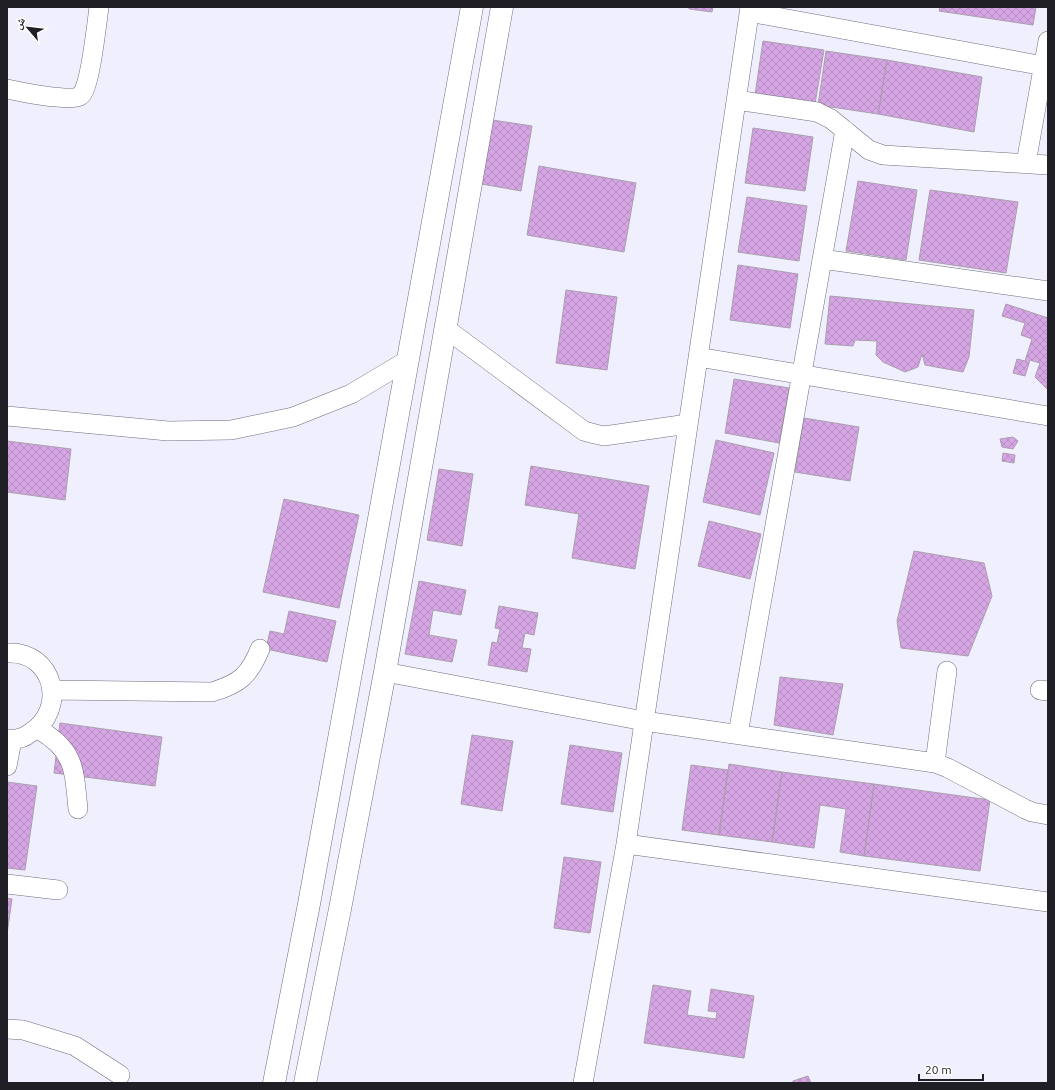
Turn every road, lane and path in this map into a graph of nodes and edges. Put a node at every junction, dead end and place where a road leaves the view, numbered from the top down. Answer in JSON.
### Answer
{"nodes":[{"id":1,"x":99,"y":7,"type":"edge"},
{"id":2,"x":472,"y":7,"type":"edge"},
{"id":3,"x":502,"y":7,"type":"edge"},
{"id":4,"x":750,"y":10,"type":"edge"},
{"id":5,"x":468,"y":28,"type":"junction"},
{"id":6,"x":498,"y":33,"type":"junction"},
{"id":7,"x":1048,"y":41,"type":"edge"},
{"id":8,"x":1044,"y":66,"type":"junction"},
{"id":9,"x":7,"y":89,"type":"edge"},
{"id":10,"x":736,"y":100,"type":"junction"},
{"id":11,"x":845,"y":130,"type":"junction"},
{"id":12,"x":1026,"y":163,"type":"junction"},
{"id":13,"x":1048,"y":165,"type":"edge"},
{"id":14,"x":822,"y":259,"type":"junction"},
{"id":15,"x":1048,"y":291,"type":"edge"},
{"id":16,"x":445,"y":328,"type":"junction"},
{"id":17,"x":698,"y":357,"type":"junction"},
{"id":18,"x":408,"y":360,"type":"junction"},
{"id":19,"x":801,"y":374,"type":"junction"},
{"id":20,"x":7,"y":416,"type":"edge"},
{"id":21,"x":1048,"y":416,"type":"edge"},
{"id":22,"x":688,"y":424,"type":"junction"},
{"id":23,"x":260,"y":649,"type":"dead end"},
{"id":24,"x":7,"y":653,"type":"edge"},
{"id":25,"x":948,"y":671,"type":"dead end"},
{"id":26,"x":385,"y":672,"type":"junction"},
{"id":27,"x":52,"y":690,"type":"junction"},
{"id":28,"x":644,"y":721,"type":"junction"},
{"id":29,"x":38,"y":729,"type":"junction"},
{"id":30,"x":738,"y":734,"type":"junction"},
{"id":31,"x":9,"y":739,"type":"edge"},
{"id":32,"x":936,"y":763,"type":"junction"},
{"id":33,"x":7,"y":766,"type":"edge"},
{"id":34,"x":78,"y":809,"type":"dead end"},
{"id":35,"x":1048,"y":815,"type":"edge"},
{"id":36,"x":626,"y":844,"type":"junction"},
{"id":37,"x":7,"y":884,"type":"edge"},
{"id":38,"x":58,"y":890,"type":"dead end"},
{"id":39,"x":1048,"y":902,"type":"edge"},
{"id":40,"x":309,"y":904,"type":"junction"},
{"id":41,"x":340,"y":909,"type":"junction"},
{"id":42,"x":7,"y":1029,"type":"edge"},
{"id":43,"x":120,"y":1075,"type":"dead end"},
{"id":44,"x":274,"y":1083,"type":"edge"},
{"id":45,"x":306,"y":1083,"type":"edge"},
{"id":46,"x":583,"y":1083,"type":"edge"}],
"edges":[{"from":1,"to":9,"type":"street"},
{"from":2,"to":5,"type":"street"},
{"from":3,"to":6,"type":"street"},
{"from":4,"to":8,"type":"street"},
{"from":4,"to":10,"type":"street"},
{"from":5,"to":6,"type":"street"},
{"from":5,"to":18,"type":"street"},
{"from":6,"to":16,"type":"street"},
{"from":7,"to":8,"type":"street"},
{"from":8,"to":12,"type":"street"},
{"from":10,"to":11,"type":"street"},
{"from":10,"to":17,"type":"street"},
{"from":11,"to":12,"type":"street"},
{"from":11,"to":14,"type":"street"},
{"from":12,"to":13,"type":"street"},
{"from":14,"to":15,"type":"street"},
{"from":14,"to":19,"type":"street"},
{"from":16,"to":22,"type":"street"},
{"from":16,"to":26,"type":"street"},
{"from":17,"to":19,"type":"street"},
{"from":17,"to":22,"type":"street"},
{"from":18,"to":20,"type":"street"},
{"from":18,"to":40,"type":"street"},
{"from":19,"to":21,"type":"street"},
{"from":19,"to":30,"type":"street"},
{"from":22,"to":28,"type":"street"},
{"from":23,"to":27,"type":"street"},
{"from":24,"to":27,"type":"street"},
{"from":25,"to":32,"type":"street"},
{"from":26,"to":28,"type":"street"},
{"from":26,"to":41,"type":"street"},
{"from":27,"to":29,"type":"street"},
{"from":28,"to":30,"type":"street"},
{"from":28,"to":36,"type":"street"},
{"from":29,"to":31,"type":"street"},
{"from":29,"to":34,"type":"street"},
{"from":30,"to":32,"type":"street"},
{"from":31,"to":33,"type":"street"},
{"from":32,"to":35,"type":"street"},
{"from":36,"to":39,"type":"street"},
{"from":36,"to":46,"type":"street"},
{"from":37,"to":38,"type":"street"},
{"from":40,"to":41,"type":"street"},
{"from":40,"to":44,"type":"street"},
{"from":41,"to":45,"type":"street"},
{"from":42,"to":43,"type":"street"}]}
